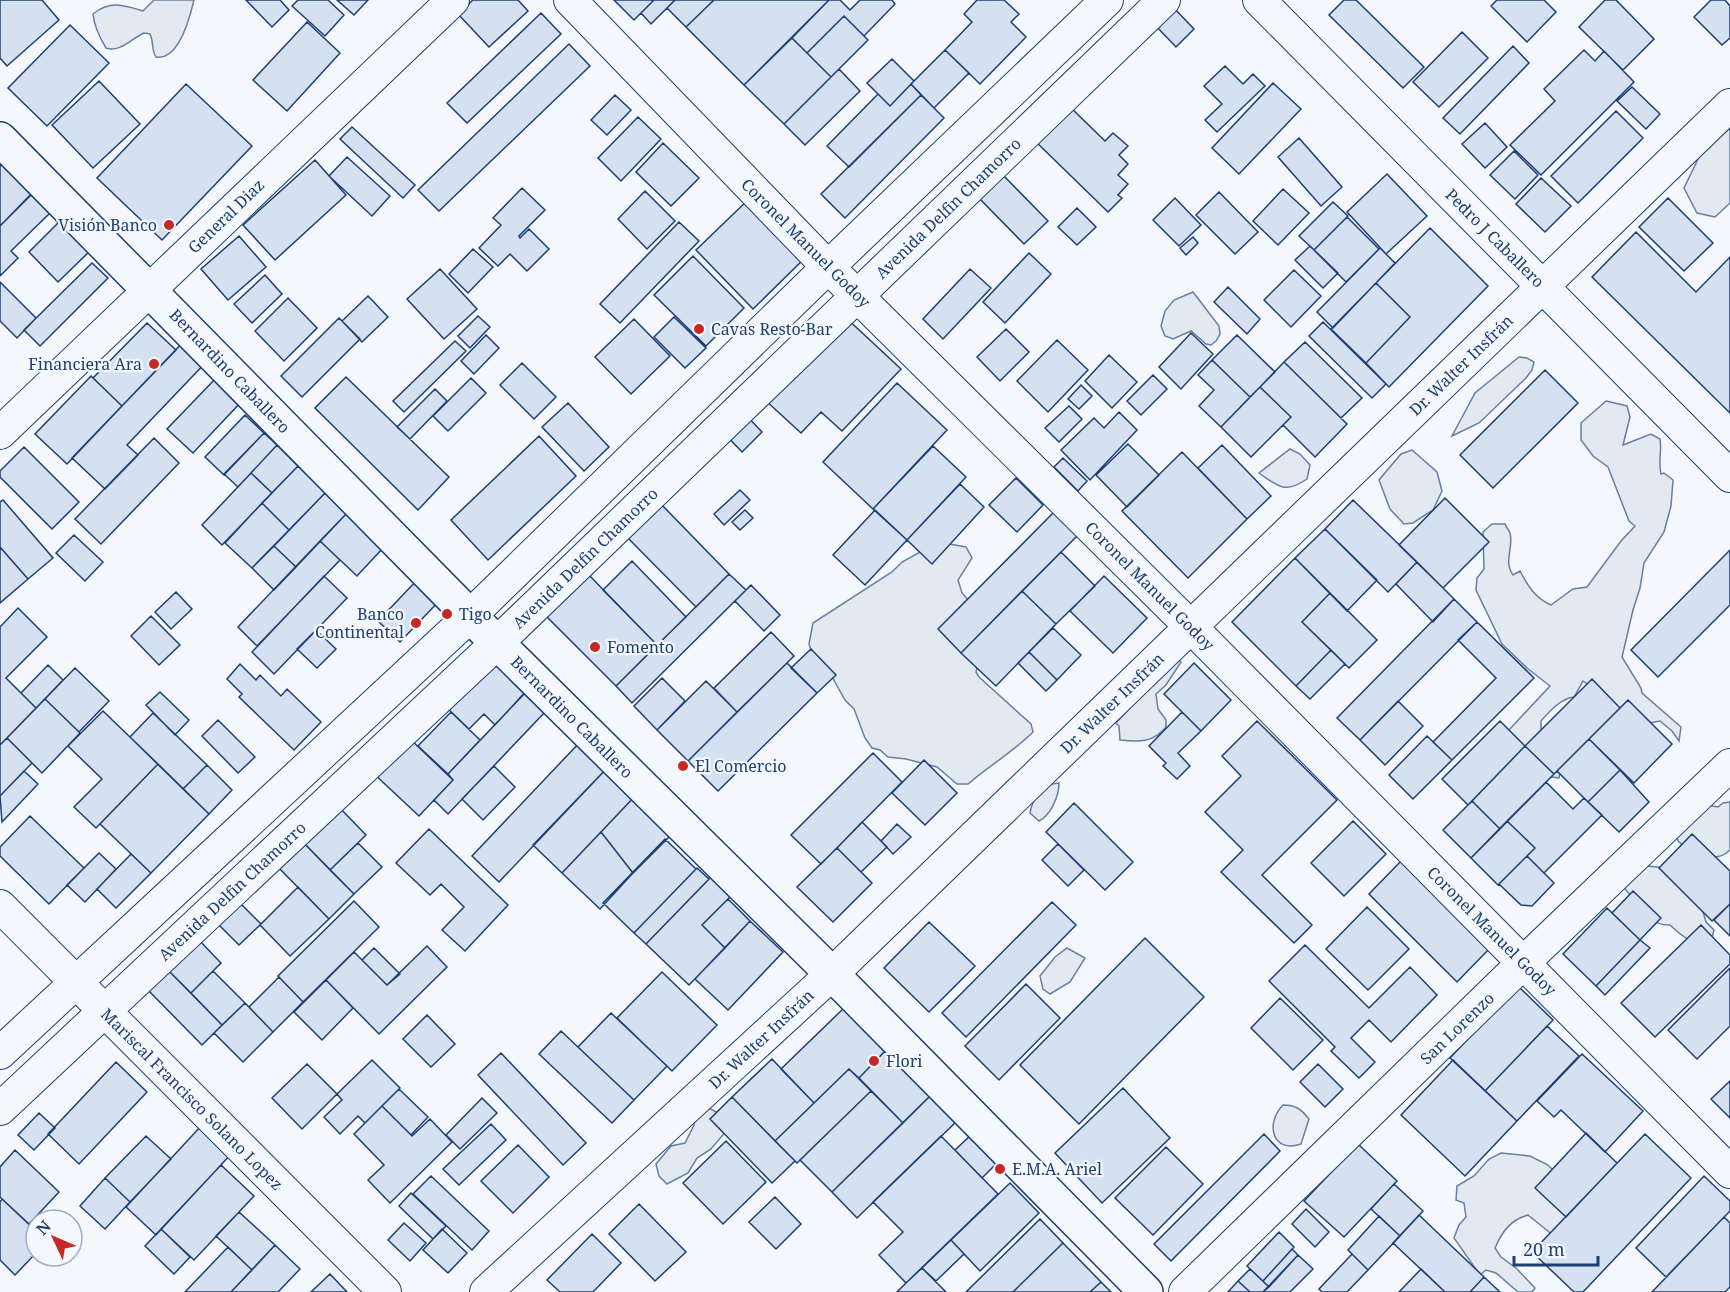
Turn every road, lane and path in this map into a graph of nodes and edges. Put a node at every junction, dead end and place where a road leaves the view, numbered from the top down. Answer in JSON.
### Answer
{"nodes":[{"id":1,"x":453,"y":0,"type":"edge"},
{"id":2,"x":570,"y":0,"type":"edge"},
{"id":3,"x":1107,"y":0,"type":"edge"},
{"id":4,"x":1164,"y":0,"type":"edge"},
{"id":5,"x":1259,"y":0,"type":"edge"},
{"id":6,"x":1730,"y":105,"type":"edge"},
{"id":7,"x":0,"y":139,"type":"edge"},
{"id":8,"x":828,"y":267,"type":"junction"},
{"id":9,"x":1543,"y":286,"type":"junction"},
{"id":10,"x":149,"y":289,"type":"junction"},
{"id":11,"x":858,"y":295,"type":"junction"},
{"id":12,"x":0,"y":433,"type":"edge"},
{"id":13,"x":1730,"y":476,"type":"edge"},
{"id":14,"x":470,"y":616,"type":"junction"},
{"id":15,"x":1191,"y":627,"type":"junction"},
{"id":16,"x":497,"y":643,"type":"junction"},
{"id":17,"x":1730,"y":765,"type":"edge"},
{"id":18,"x":0,"y":906,"type":"edge"},
{"id":19,"x":1523,"y":963,"type":"junction"},
{"id":20,"x":832,"y":974,"type":"junction"},
{"id":21,"x":76,"y":982,"type":"junction"},
{"id":22,"x":105,"y":1011,"type":"junction"},
{"id":23,"x":0,"y":1053,"type":"edge"},
{"id":24,"x":0,"y":1109,"type":"edge"},
{"id":25,"x":1730,"y":1172,"type":"edge"},
{"id":26,"x":385,"y":1292,"type":"edge"},
{"id":27,"x":486,"y":1292,"type":"edge"},
{"id":28,"x":1146,"y":1292,"type":"edge"},
{"id":29,"x":1185,"y":1292,"type":"edge"}],
"edges":[{"from":1,"to":10,"type":"street","name":"General Diaz"},
{"from":2,"to":8,"type":"street","name":"Coronel Manuel Godoy"},
{"from":3,"to":8,"type":"street"},
{"from":4,"to":11,"type":"street","name":"Avenida Delfin Chamorro"},
{"from":5,"to":9,"type":"street","name":"Pedro J Caballero"},
{"from":6,"to":9,"type":"street","name":"Dr. Walter Insfrán"},
{"from":7,"to":10,"type":"highway","name":"Bernardino Caballero"},
{"from":8,"to":11,"type":"street","name":"Coronel Manuel Godoy"},
{"from":8,"to":14,"type":"street"},
{"from":9,"to":13,"type":"street","name":"Pedro J Caballero"},
{"from":9,"to":15,"type":"street","name":"Dr. Walter Insfrán"},
{"from":10,"to":12,"type":"street","name":"General Diaz"},
{"from":10,"to":14,"type":"highway","name":"Bernardino Caballero"},
{"from":11,"to":15,"type":"street","name":"Coronel Manuel Godoy"},
{"from":11,"to":16,"type":"street","name":"Avenida Delfin Chamorro"},
{"from":14,"to":16,"type":"highway","name":"Bernardino Caballero"},
{"from":14,"to":21,"type":"street"},
{"from":15,"to":19,"type":"street","name":"Coronel Manuel Godoy"},
{"from":15,"to":20,"type":"street","name":"Dr. Walter Insfrán"},
{"from":16,"to":20,"type":"highway","name":"Bernardino Caballero"},
{"from":16,"to":22,"type":"street","name":"Avenida Delfin Chamorro"},
{"from":17,"to":19,"type":"street","name":"San Lorenzo"},
{"from":18,"to":21,"type":"street","name":"Mariscal Francisco Solano Lopez"},
{"from":19,"to":25,"type":"street","name":"Coronel Manuel Godoy"},
{"from":19,"to":29,"type":"street","name":"San Lorenzo"},
{"from":20,"to":27,"type":"street","name":"Dr. Walter Insfrán"},
{"from":20,"to":28,"type":"highway","name":"Bernardino Caballero"},
{"from":21,"to":22,"type":"street","name":"Mariscal Francisco Solano Lopez"},
{"from":21,"to":23,"type":"street"},
{"from":22,"to":24,"type":"street","name":"Avenida Delfin Chamorro"},
{"from":22,"to":26,"type":"street","name":"Mariscal Francisco Solano Lopez"}]}
